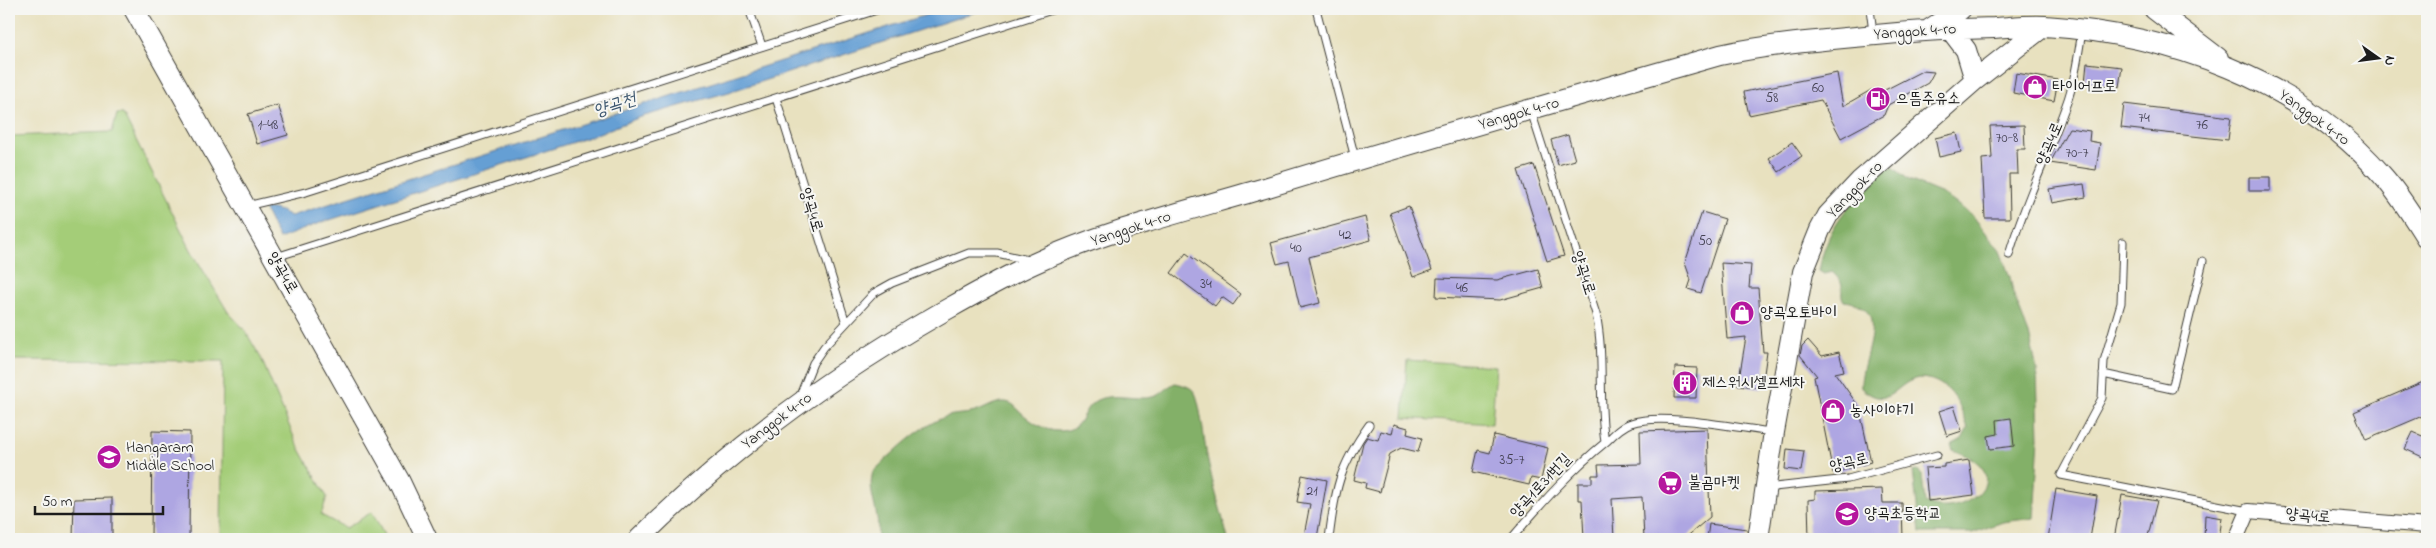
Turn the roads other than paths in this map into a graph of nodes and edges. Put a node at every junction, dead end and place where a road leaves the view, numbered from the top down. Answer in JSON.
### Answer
{"nodes":[{"id":1,"x":134,"y":9,"type":"edge"},
{"id":2,"x":749,"y":9,"type":"edge"},
{"id":3,"x":880,"y":9,"type":"edge"},
{"id":4,"x":1055,"y":9,"type":"edge"},
{"id":5,"x":1316,"y":9,"type":"edge"},
{"id":6,"x":1870,"y":9,"type":"edge"},
{"id":7,"x":1960,"y":9,"type":"edge"},
{"id":8,"x":2154,"y":9,"type":"edge"},
{"id":9,"x":2046,"y":17,"type":"edge"},
{"id":10,"x":1940,"y":29,"type":"junction"},
{"id":11,"x":2082,"y":30,"type":"junction"},
{"id":12,"x":1874,"y":35,"type":"junction"},
{"id":13,"x":762,"y":46,"type":"junction"},
{"id":14,"x":2227,"y":65,"type":"junction"},
{"id":15,"x":1975,"y":80,"type":"junction"},
{"id":16,"x":776,"y":98,"type":"junction"},
{"id":17,"x":1531,"y":110,"type":"junction"},
{"id":18,"x":1356,"y":160,"type":"junction"},
{"id":19,"x":244,"y":206,"type":"junction"},
{"id":20,"x":2427,"y":239,"type":"edge"},
{"id":21,"x":2123,"y":242,"type":"dead end"},
{"id":22,"x":2009,"y":255,"type":"dead end"},
{"id":23,"x":273,"y":258,"type":"junction"},
{"id":24,"x":2203,"y":261,"type":"dead end"},
{"id":25,"x":1036,"y":262,"type":"junction"},
{"id":26,"x":846,"y":323,"type":"junction"},
{"id":27,"x":2103,"y":374,"type":"junction"},
{"id":28,"x":796,"y":406,"type":"junction"},
{"id":29,"x":1370,"y":425,"type":"dead end"},
{"id":30,"x":1774,"y":432,"type":"junction"},
{"id":31,"x":1605,"y":442,"type":"junction"},
{"id":32,"x":1937,"y":455,"type":"dead end"},
{"id":33,"x":1766,"y":488,"type":"junction"},
{"id":34,"x":2248,"y":511,"type":"junction"},
{"id":35,"x":2427,"y":526,"type":"edge"},
{"id":36,"x":427,"y":539,"type":"edge"},
{"id":37,"x":639,"y":539,"type":"edge"},
{"id":38,"x":1329,"y":539,"type":"edge"},
{"id":39,"x":1511,"y":539,"type":"edge"},
{"id":40,"x":1758,"y":539,"type":"edge"},
{"id":41,"x":2236,"y":539,"type":"edge"}],
"edges":[{"from":1,"to":19,"type":"main road","name":"양곡4로"},
{"from":2,"to":13,"type":"lane"},
{"from":3,"to":13,"type":"lane"},
{"from":4,"to":16,"type":"lane"},
{"from":5,"to":18,"type":"lane"},
{"from":6,"to":12,"type":"lane"},
{"from":7,"to":10,"type":"main road"},
{"from":8,"to":14,"type":"main road"},
{"from":9,"to":10,"type":"main road","name":"Yanggok 4-ro"},
{"from":9,"to":11,"type":"main road","name":"Yanggok 4-ro"},
{"from":9,"to":15,"type":"main road","name":"Yanggok-ro"},
{"from":10,"to":12,"type":"main road","name":"Yanggok 4-ro"},
{"from":10,"to":15,"type":"main road"},
{"from":11,"to":14,"type":"main road","name":"Yanggok 4-ro"},
{"from":11,"to":22,"type":"lane","name":"양곡4로"},
{"from":12,"to":17,"type":"main road","name":"Yanggok 4-ro"},
{"from":13,"to":19,"type":"lane"},
{"from":14,"to":20,"type":"main road","name":"Yanggok 4-ro"},
{"from":15,"to":30,"type":"main road","name":"Yanggok-ro"},
{"from":16,"to":23,"type":"lane"},
{"from":16,"to":26,"type":"lane","name":"양곡4로"},
{"from":17,"to":18,"type":"main road","name":"Yanggok 4-ro"},
{"from":17,"to":31,"type":"lane","name":"양곡4로"},
{"from":18,"to":25,"type":"main road","name":"Yanggok 4-ro"},
{"from":19,"to":23,"type":"main road","name":"양곡4로"},
{"from":21,"to":27,"type":"lane"},
{"from":23,"to":36,"type":"main road","name":"양곡4로"},
{"from":24,"to":27,"type":"lane"},
{"from":25,"to":26,"type":"lane"},
{"from":25,"to":28,"type":"main road","name":"Yanggok 4-ro"},
{"from":26,"to":28,"type":"lane"},
{"from":27,"to":34,"type":"lane"},
{"from":28,"to":37,"type":"main road","name":"Yanggok 4-ro"},
{"from":29,"to":38,"type":"lane"},
{"from":30,"to":31,"type":"lane","name":"양곡1로31번길"},
{"from":30,"to":33,"type":"main road","name":"Yanggok-ro"},
{"from":31,"to":39,"type":"lane","name":"양곡1로31번길"},
{"from":32,"to":33,"type":"lane","name":"양곡로"},
{"from":33,"to":40,"type":"main road","name":"Yanggok-ro"},
{"from":34,"to":35,"type":"street","name":"양곡4로"},
{"from":34,"to":41,"type":"street"}]}
